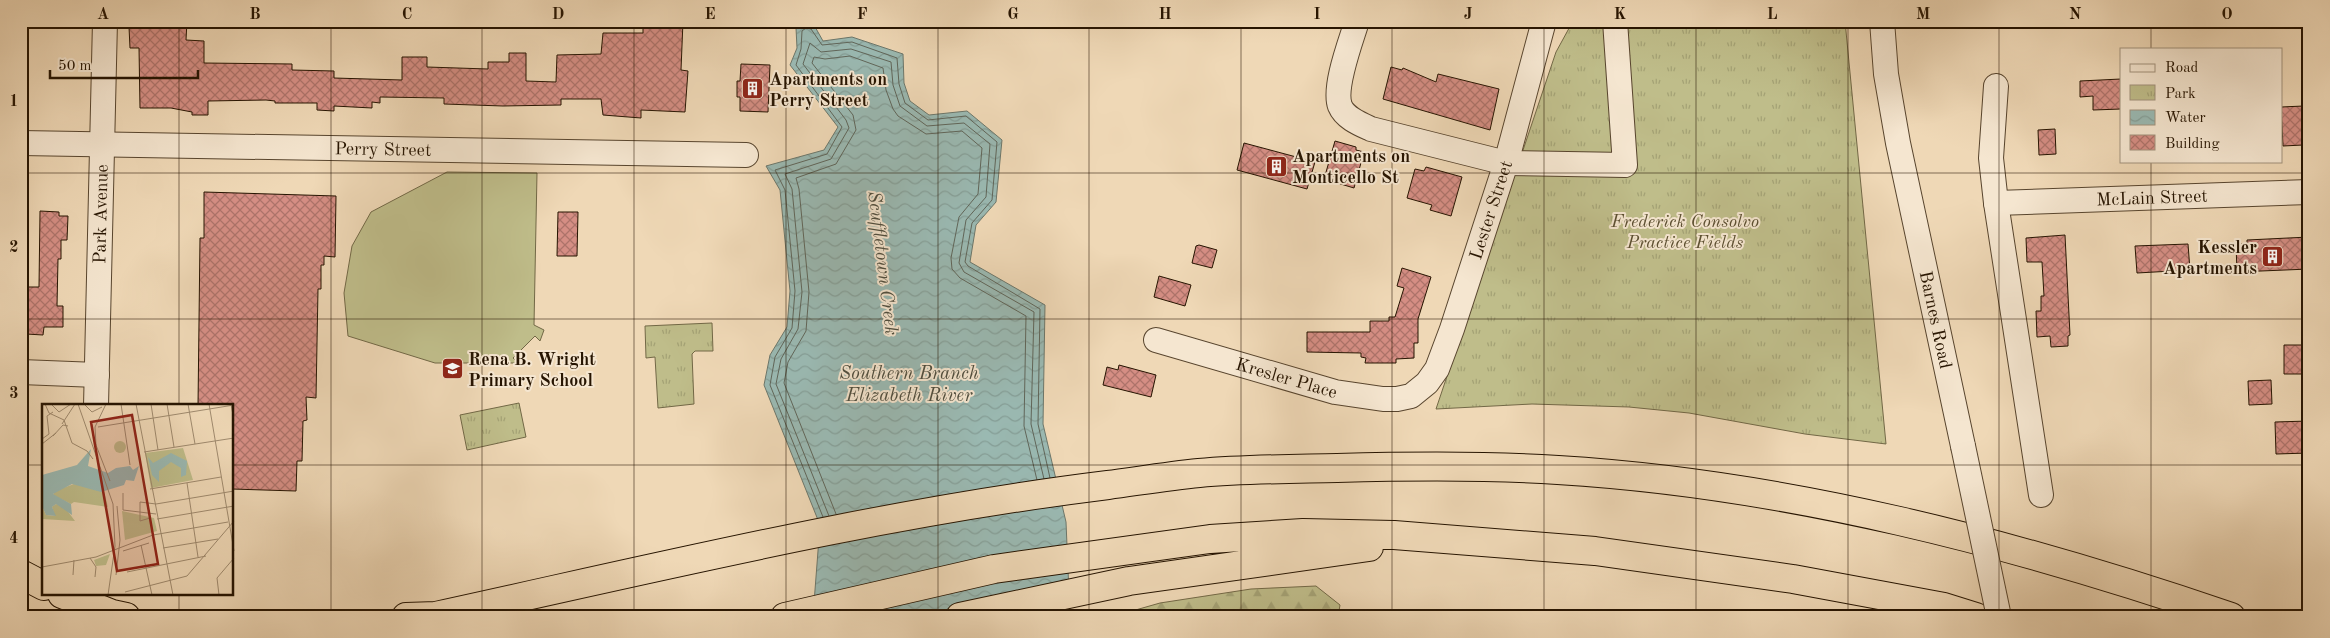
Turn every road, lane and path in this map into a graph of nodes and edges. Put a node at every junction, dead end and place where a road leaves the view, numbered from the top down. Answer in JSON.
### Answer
{"nodes":[{"id":1,"x":105,"y":21,"type":"edge"},
{"id":2,"x":1357,"y":21,"type":"edge"},
{"id":3,"x":1544,"y":21,"type":"edge"},
{"id":4,"x":1614,"y":21,"type":"edge"},
{"id":5,"x":1882,"y":21,"type":"edge"},
{"id":6,"x":1996,"y":86,"type":"dead end"},
{"id":7,"x":21,"y":143,"type":"edge"},
{"id":8,"x":103,"y":144,"type":"junction"},
{"id":9,"x":746,"y":155,"type":"dead end"},
{"id":10,"x":1506,"y":163,"type":"junction"},
{"id":11,"x":2309,"y":192,"type":"edge"},
{"id":12,"x":1996,"y":203,"type":"junction"},
{"id":13,"x":1156,"y":340,"type":"dead end"},
{"id":14,"x":21,"y":372,"type":"edge"},
{"id":15,"x":97,"y":375,"type":"junction"},
{"id":16,"x":1419,"y":390,"type":"joint"},
{"id":17,"x":96,"y":404,"type":"edge"},
{"id":18,"x":2042,"y":495,"type":"dead end"},
{"id":19,"x":1432,"y":538,"type":"junction"},
{"id":20,"x":21,"y":574,"type":"edge"},
{"id":21,"x":42,"y":585,"type":"edge"},
{"id":22,"x":67,"y":596,"type":"edge"},
{"id":23,"x":434,"y":616,"type":"edge"},
{"id":24,"x":126,"y":617,"type":"edge"},
{"id":25,"x":406,"y":617,"type":"edge"},
{"id":26,"x":785,"y":617,"type":"edge"},
{"id":27,"x":960,"y":617,"type":"edge"},
{"id":28,"x":1976,"y":617,"type":"edge"},
{"id":29,"x":1999,"y":617,"type":"edge"},
{"id":30,"x":2231,"y":617,"type":"edge"}],
"edges":[{"from":1,"to":8,"type":"street","name":"Park Avenue"},
{"from":2,"to":10,"type":"street"},
{"from":3,"to":10,"type":"street","name":"Lester Street"},
{"from":4,"to":10,"type":"street"},
{"from":5,"to":29,"type":"street","name":"Barnes Road","bridge":true},
{"from":6,"to":12,"type":"street"},
{"from":7,"to":8,"type":"street","name":"Perry Street"},
{"from":8,"to":9,"type":"street","name":"Perry Street"},
{"from":8,"to":15,"type":"street","name":"Park Avenue"},
{"from":10,"to":16,"type":"street","name":"Lester Street"},
{"from":11,"to":12,"type":"street","name":"McLain Street"},
{"from":12,"to":18,"type":"street"},
{"from":13,"to":16,"type":"street","name":"Kresler Place"},
{"from":14,"to":15,"type":"street"},
{"from":15,"to":17,"type":"street","name":"Park Avenue"},
{"from":19,"to":26,"type":"highway"},
{"from":19,"to":27,"type":"highway"},
{"from":19,"to":28,"type":"highway"},
{"from":20,"to":21,"type":"highway"},
{"from":22,"to":24,"type":"highway"},
{"from":23,"to":25,"type":"highway"},
{"from":23,"to":30,"type":"highway"}]}
